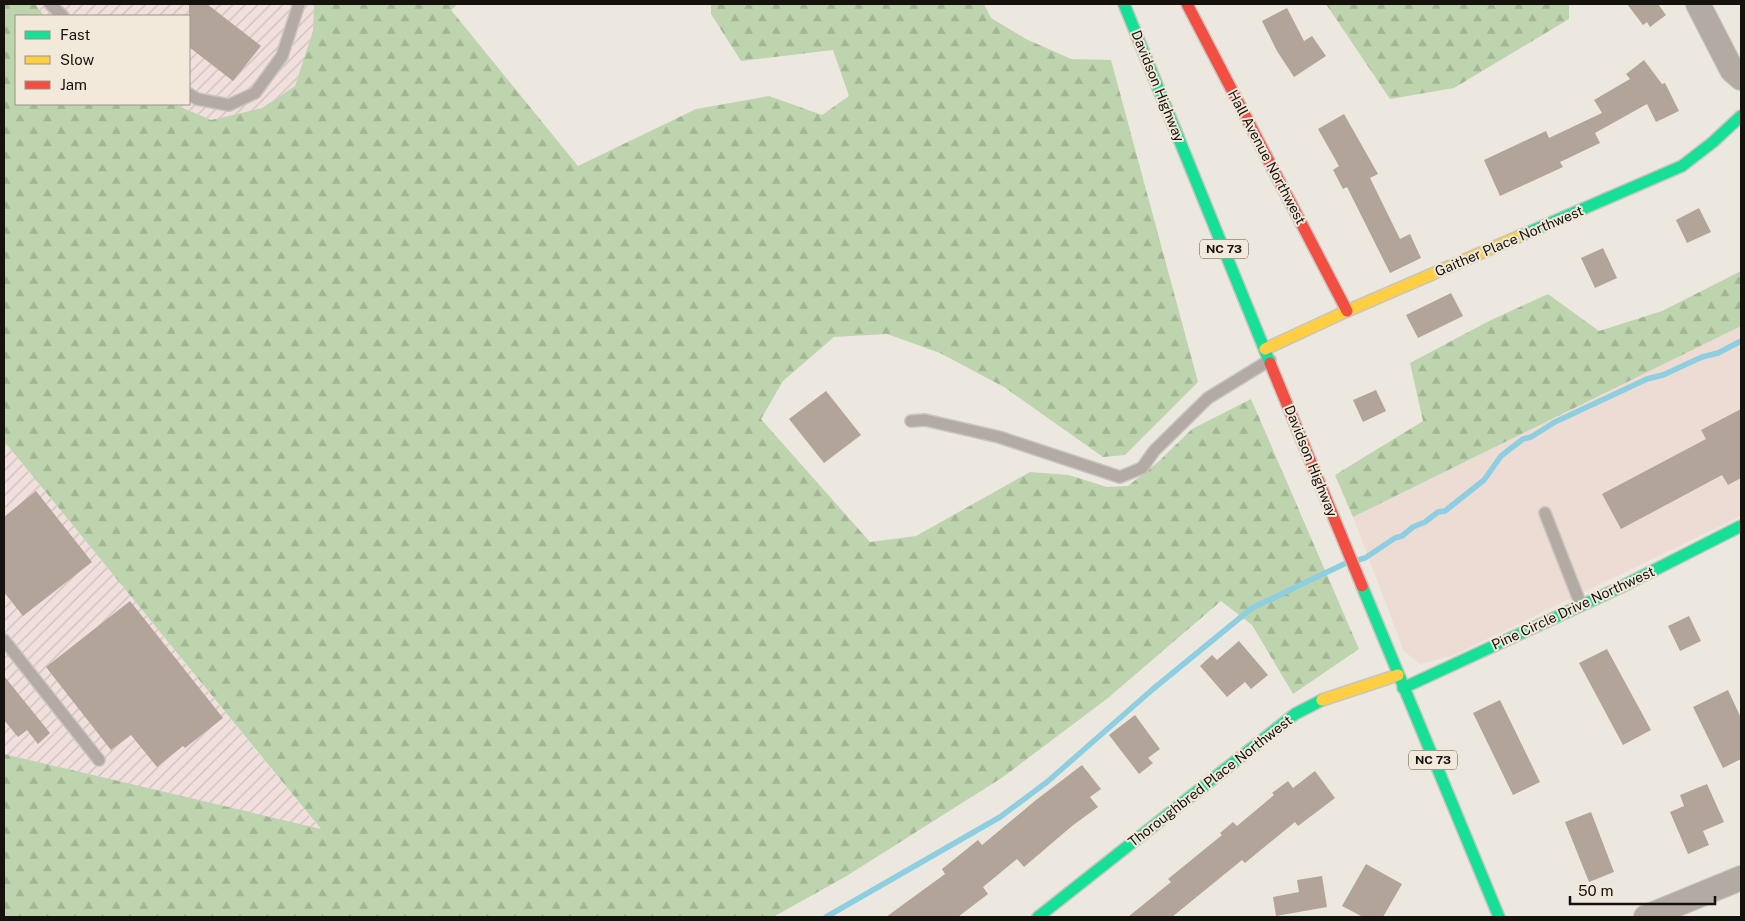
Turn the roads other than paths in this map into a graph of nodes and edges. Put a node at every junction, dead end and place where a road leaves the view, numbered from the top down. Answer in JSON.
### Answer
{"nodes":[{"id":1,"x":50,"y":4,"type":"edge"},
{"id":2,"x":299,"y":4,"type":"edge"},
{"id":3,"x":1124,"y":4,"type":"edge"},
{"id":4,"x":1187,"y":4,"type":"edge"},
{"id":5,"x":1698,"y":4,"type":"edge"},
{"id":6,"x":62,"y":15,"type":"edge"},
{"id":7,"x":1741,"y":78,"type":"edge"},
{"id":8,"x":190,"y":95,"type":"edge"},
{"id":9,"x":1741,"y":116,"type":"edge"},
{"id":10,"x":1347,"y":311,"type":"junction"},
{"id":11,"x":1265,"y":349,"type":"junction"},
{"id":12,"x":1270,"y":360,"type":"junction"},
{"id":13,"x":911,"y":421,"type":"dead end"},
{"id":14,"x":1545,"y":513,"type":"dead end"},
{"id":15,"x":1741,"y":526,"type":"edge"},
{"id":16,"x":1581,"y":605,"type":"junction"},
{"id":17,"x":4,"y":640,"type":"edge"},
{"id":18,"x":1398,"y":674,"type":"junction"},
{"id":19,"x":1403,"y":688,"type":"junction"},
{"id":20,"x":98,"y":760,"type":"dead end"},
{"id":21,"x":1741,"y":878,"type":"edge"},
{"id":22,"x":1038,"y":917,"type":"edge"},
{"id":23,"x":1499,"y":917,"type":"edge"},
{"id":24,"x":1646,"y":917,"type":"edge"}],
"edges":[{"from":1,"to":6,"type":"lane"},
{"from":2,"to":8,"type":"lane"},
{"from":3,"to":11,"type":"street","name":"Davidson Highway","number":"NC 73"},
{"from":4,"to":10,"type":"street","name":"Hall Avenue Northwest"},
{"from":5,"to":7,"type":"street"},
{"from":9,"to":10,"type":"street","name":"Gaither Place Northwest"},
{"from":10,"to":11,"type":"street","name":"Gaither Place Northwest"},
{"from":11,"to":12,"type":"street","name":"Davidson Highway","number":"NC 73"},
{"from":12,"to":13,"type":"lane"},
{"from":12,"to":18,"type":"street","name":"Davidson Highway","number":"NC 73"},
{"from":14,"to":16,"type":"lane"},
{"from":15,"to":16,"type":"street","name":"Pine Circle Drive Northwest"},
{"from":16,"to":19,"type":"street","name":"Pine Circle Drive Northwest"},
{"from":17,"to":20,"type":"lane"},
{"from":18,"to":19,"type":"street","name":"Davidson Highway","number":"NC 73"},
{"from":18,"to":22,"type":"street","name":"Thoroughbred Place Northwest"},
{"from":19,"to":23,"type":"street","name":"Davidson Highway","number":"NC 73"},
{"from":21,"to":24,"type":"street"}]}
